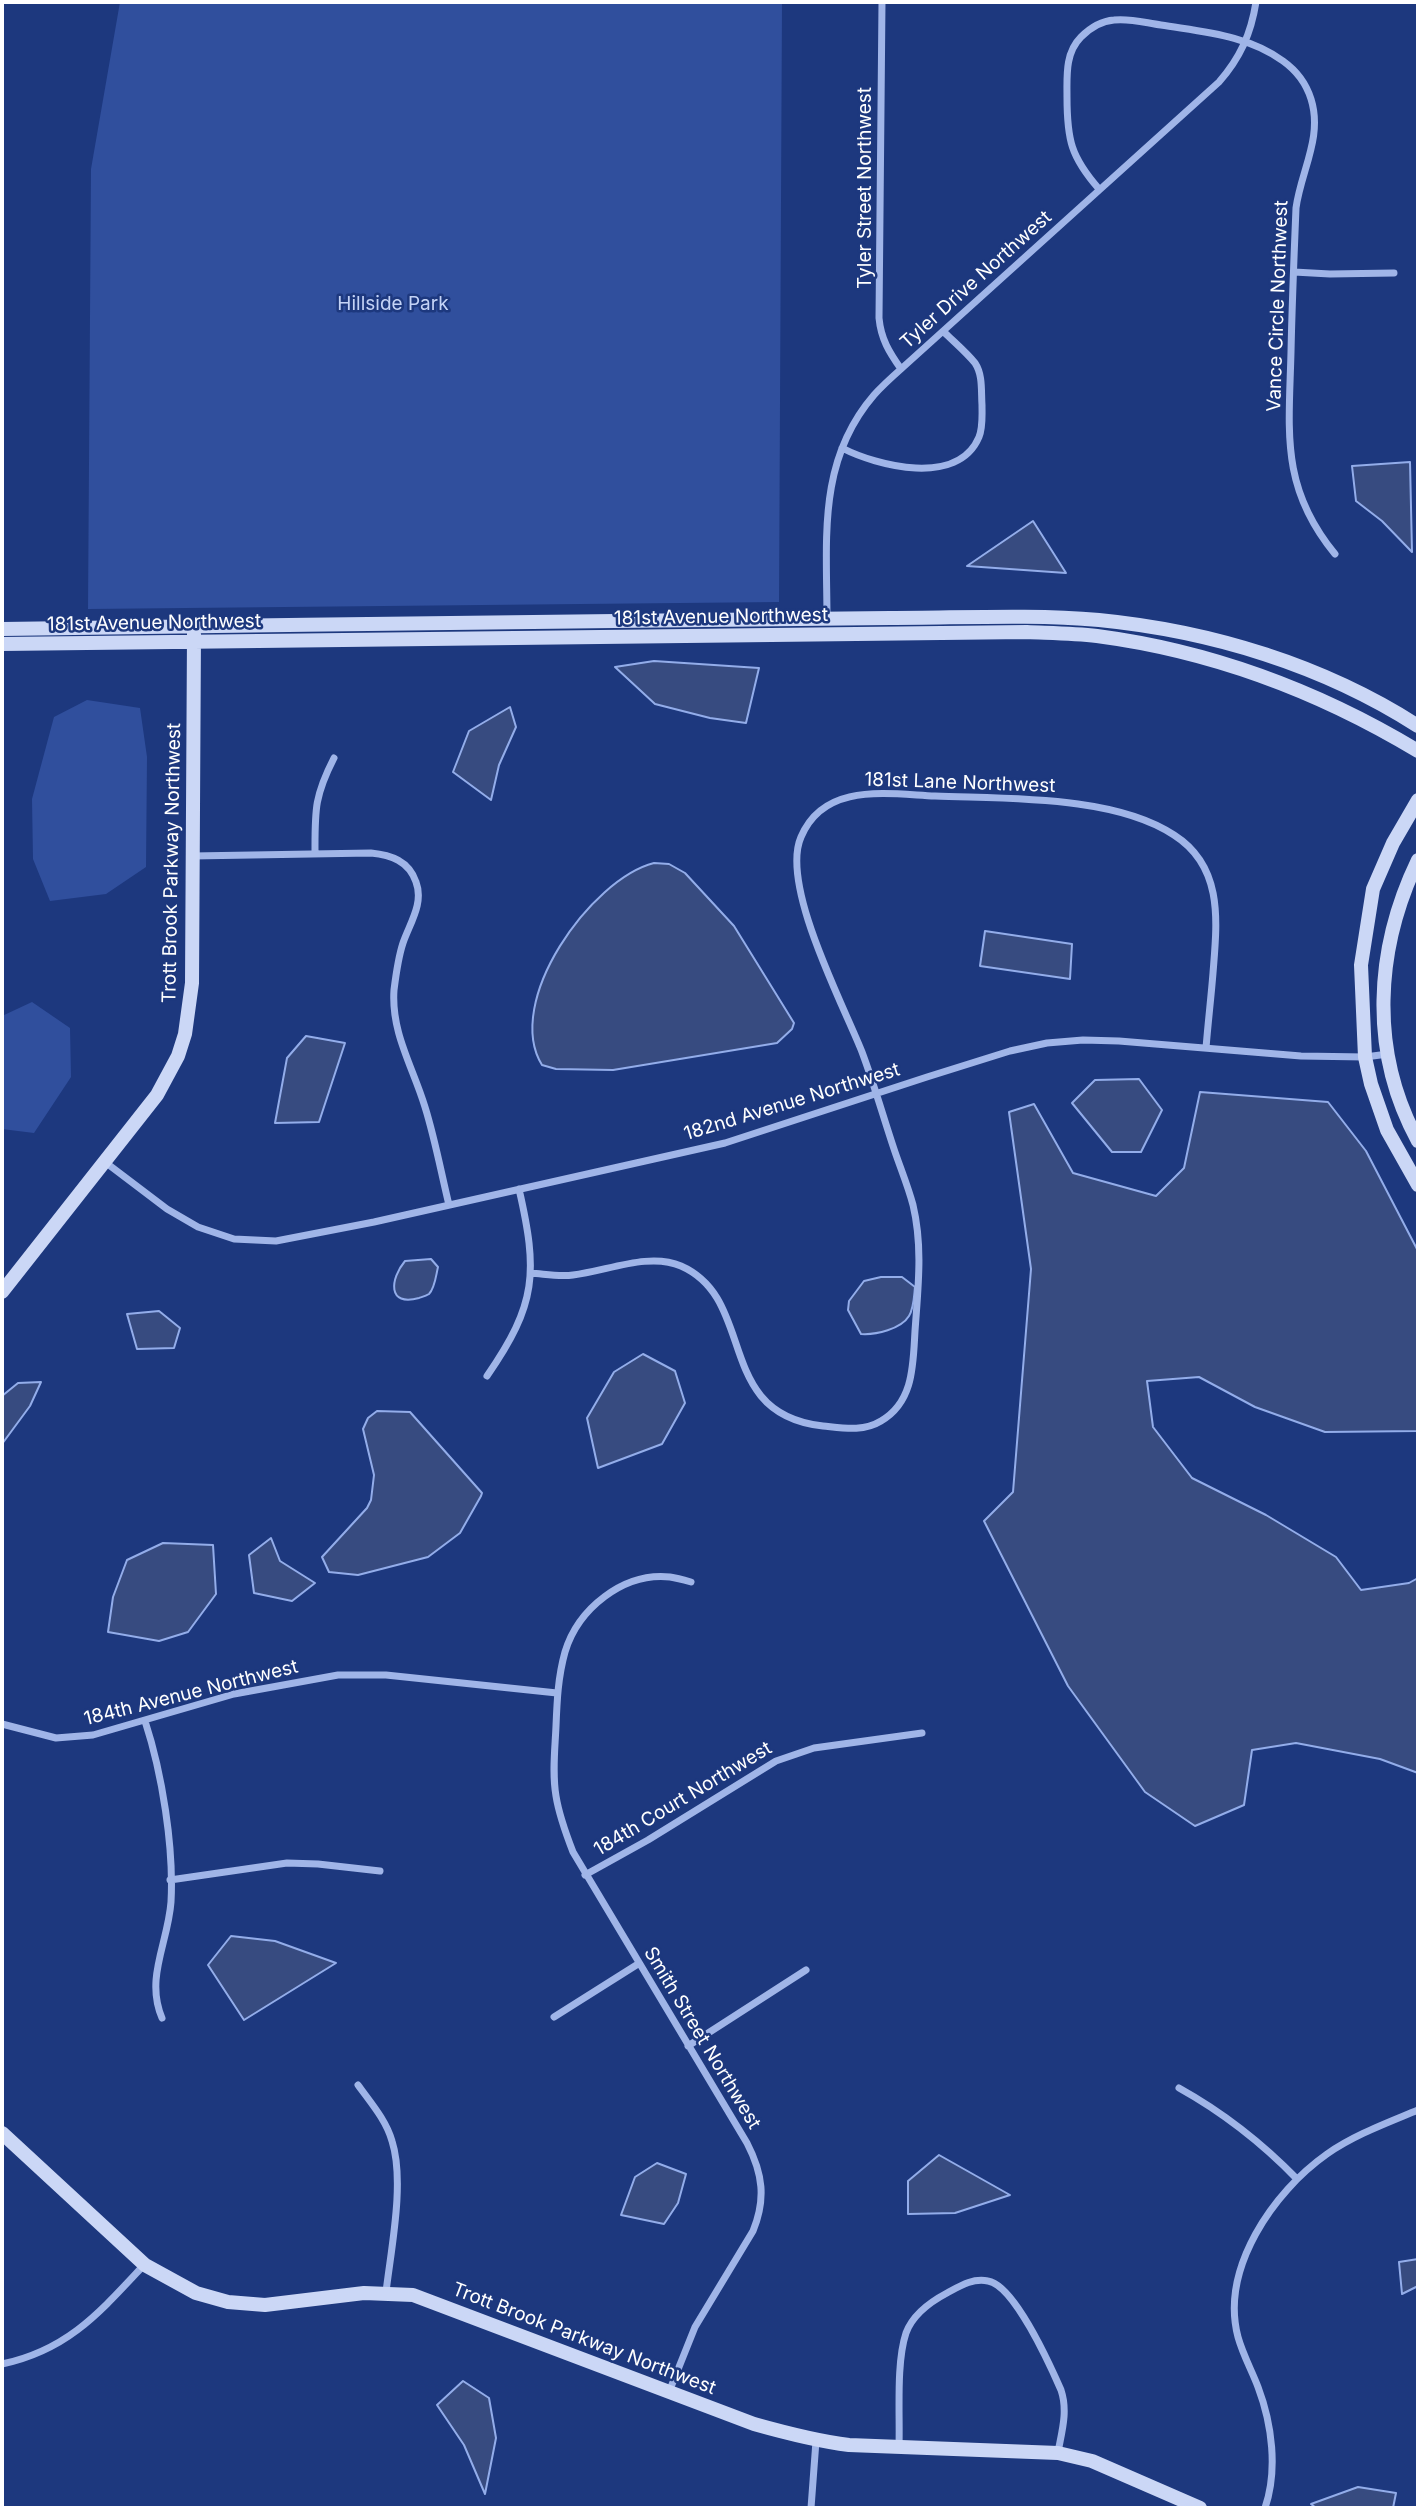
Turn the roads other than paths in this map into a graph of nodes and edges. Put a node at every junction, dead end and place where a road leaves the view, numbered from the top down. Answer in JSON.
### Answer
{"nodes":[{"id":1,"x":882,"y":2,"type":"edge"},
{"id":2,"x":1256,"y":2,"type":"edge"},
{"id":3,"x":1247,"y":42,"type":"junction"},
{"id":4,"x":1100,"y":190,"type":"junction"},
{"id":5,"x":1294,"y":272,"type":"junction"},
{"id":6,"x":1394,"y":273,"type":"dead end"},
{"id":7,"x":944,"y":332,"type":"junction"},
{"id":8,"x":901,"y":369,"type":"junction"},
{"id":9,"x":842,"y":448,"type":"junction"},
{"id":10,"x":1335,"y":554,"type":"dead end"},
{"id":11,"x":827,"y":618,"type":"junction"},
{"id":12,"x":194,"y":626,"type":"junction"},
{"id":13,"x":2,"y":628,"type":"edge"},
{"id":14,"x":827,"y":635,"type":"junction"},
{"id":15,"x":194,"y":642,"type":"junction"},
{"id":16,"x":2,"y":644,"type":"edge"},
{"id":17,"x":1418,"y":726,"type":"edge"},
{"id":18,"x":1418,"y":751,"type":"edge"},
{"id":19,"x":334,"y":758,"type":"dead end"},
{"id":20,"x":1418,"y":800,"type":"edge"},
{"id":21,"x":315,"y":853,"type":"junction"},
{"id":22,"x":191,"y":856,"type":"junction"},
{"id":23,"x":1418,"y":860,"type":"edge"},
{"id":24,"x":1206,"y":1048,"type":"junction"},
{"id":25,"x":1388,"y":1055,"type":"junction"},
{"id":26,"x":1365,"y":1057,"type":"junction"},
{"id":27,"x":877,"y":1094,"type":"junction"},
{"id":28,"x":1418,"y":1141,"type":"edge"},
{"id":29,"x":105,"y":1162,"type":"junction"},
{"id":30,"x":1418,"y":1185,"type":"edge"},
{"id":31,"x":519,"y":1189,"type":"junction"},
{"id":32,"x":449,"y":1205,"type":"junction"},
{"id":33,"x":531,"y":1273,"type":"junction"},
{"id":34,"x":2,"y":1292,"type":"edge"},
{"id":35,"x":486,"y":1376,"type":"dead end"},
{"id":36,"x":691,"y":1582,"type":"dead end"},
{"id":37,"x":557,"y":1693,"type":"junction"},
{"id":38,"x":145,"y":1721,"type":"junction"},
{"id":39,"x":2,"y":1724,"type":"edge"},
{"id":40,"x":922,"y":1733,"type":"dead end"},
{"id":41,"x":380,"y":1871,"type":"dead end"},
{"id":42,"x":585,"y":1875,"type":"junction"},
{"id":43,"x":170,"y":1880,"type":"junction"},
{"id":44,"x":638,"y":1964,"type":"junction"},
{"id":45,"x":806,"y":1970,"type":"dead end"},
{"id":46,"x":554,"y":2017,"type":"dead end"},
{"id":47,"x":162,"y":2018,"type":"dead end"},
{"id":48,"x":688,"y":2046,"type":"junction"},
{"id":49,"x":358,"y":2085,"type":"dead end"},
{"id":50,"x":1179,"y":2088,"type":"dead end"},
{"id":51,"x":1418,"y":2110,"type":"edge"},
{"id":52,"x":2,"y":2133,"type":"edge"},
{"id":53,"x":1297,"y":2179,"type":"junction"},
{"id":54,"x":145,"y":2264,"type":"junction"},
{"id":55,"x":386,"y":2292,"type":"junction"},
{"id":56,"x":2,"y":2364,"type":"edge"},
{"id":57,"x":669,"y":2392,"type":"junction"},
{"id":58,"x":816,"y":2441,"type":"junction"},
{"id":59,"x":899,"y":2446,"type":"junction"},
{"id":60,"x":1058,"y":2453,"type":"junction"},
{"id":61,"x":811,"y":2508,"type":"edge"},
{"id":62,"x":1200,"y":2508,"type":"edge"},
{"id":63,"x":1265,"y":2508,"type":"edge"}],
"edges":[{"from":1,"to":8,"type":"street","name":"Tyler Street Northwest"},
{"from":2,"to":3,"type":"street","name":"Tyler Drive Northwest"},
{"from":3,"to":4,"type":"street","name":"Tyler Drive Northwest"},
{"from":3,"to":4,"type":"street"},
{"from":3,"to":5,"type":"street","name":"Vance Circle Northwest"},
{"from":4,"to":7,"type":"street","name":"Tyler Drive Northwest"},
{"from":5,"to":6,"type":"street"},
{"from":5,"to":10,"type":"street","name":"Vance Circle Northwest"},
{"from":7,"to":8,"type":"street","name":"Tyler Drive Northwest"},
{"from":7,"to":9,"type":"street"},
{"from":8,"to":9,"type":"street","name":"Tyler Drive Northwest"},
{"from":9,"to":11,"type":"street","name":"Tyler Drive Northwest"},
{"from":11,"to":12,"type":"main road","name":"181st Avenue Northwest"},
{"from":11,"to":14,"type":"street","name":"Tyler Drive Northwest"},
{"from":11,"to":17,"type":"main road","name":"181st Avenue Northwest"},
{"from":12,"to":13,"type":"main road","name":"181st Avenue Northwest"},
{"from":12,"to":15,"type":"main road","name":"Trott Brook Parkway Northwest"},
{"from":14,"to":15,"type":"main road","name":"181st Avenue Northwest"},
{"from":14,"to":18,"type":"main road","name":"181st Avenue Northwest"},
{"from":15,"to":16,"type":"main road","name":"181st Avenue Northwest"},
{"from":15,"to":22,"type":"main road","name":"Trott Brook Parkway Northwest"},
{"from":19,"to":21,"type":"street"},
{"from":20,"to":26,"type":"main road"},
{"from":21,"to":22,"type":"street"},
{"from":21,"to":32,"type":"street"},
{"from":22,"to":29,"type":"main road","name":"Trott Brook Parkway Northwest"},
{"from":23,"to":25,"type":"main road"},
{"from":24,"to":26,"type":"street","name":"182nd Avenue Northwest"},
{"from":24,"to":27,"type":"street","name":"182nd Avenue Northwest"},
{"from":24,"to":27,"type":"street","name":"181st Lane Northwest"},
{"from":25,"to":26,"type":"street","name":"182nd Avenue Northwest"},
{"from":25,"to":28,"type":"main road"},
{"from":26,"to":30,"type":"main road"},
{"from":27,"to":31,"type":"street","name":"182nd Avenue Northwest"},
{"from":27,"to":33,"type":"street"},
{"from":29,"to":32,"type":"street","name":"182nd Avenue Northwest"},
{"from":29,"to":34,"type":"main road","name":"Trott Brook Parkway Northwest"},
{"from":31,"to":32,"type":"street","name":"182nd Avenue Northwest"},
{"from":31,"to":33,"type":"street"},
{"from":33,"to":35,"type":"street"},
{"from":36,"to":37,"type":"street","name":"Smith Street Northwest"},
{"from":37,"to":38,"type":"street","name":"184th Avenue Northwest"},
{"from":37,"to":42,"type":"street","name":"Smith Street Northwest"},
{"from":38,"to":39,"type":"street","name":"184th Avenue Northwest"},
{"from":38,"to":43,"type":"street"},
{"from":40,"to":42,"type":"street","name":"184th Court Northwest"},
{"from":41,"to":43,"type":"street"},
{"from":42,"to":44,"type":"street","name":"Smith Street Northwest"},
{"from":43,"to":47,"type":"street"},
{"from":44,"to":46,"type":"street"},
{"from":44,"to":48,"type":"street","name":"Smith Street Northwest"},
{"from":45,"to":48,"type":"street"},
{"from":48,"to":57,"type":"street","name":"Smith Street Northwest"},
{"from":49,"to":55,"type":"street"},
{"from":50,"to":53,"type":"street"},
{"from":51,"to":53,"type":"street"},
{"from":52,"to":54,"type":"main road","name":"Trott Brook Parkway Northwest"},
{"from":53,"to":63,"type":"street"},
{"from":54,"to":55,"type":"main road","name":"Trott Brook Parkway Northwest"},
{"from":54,"to":56,"type":"street"},
{"from":55,"to":57,"type":"main road","name":"Trott Brook Parkway Northwest"},
{"from":57,"to":58,"type":"main road","name":"Trott Brook Parkway Northwest"},
{"from":58,"to":59,"type":"main road","name":"Trott Brook Parkway Northwest"},
{"from":58,"to":61,"type":"street"},
{"from":59,"to":60,"type":"main road","name":"Trott Brook Parkway Northwest"},
{"from":59,"to":60,"type":"street"},
{"from":60,"to":62,"type":"main road","name":"Trott Brook Parkway Northwest"}]}
